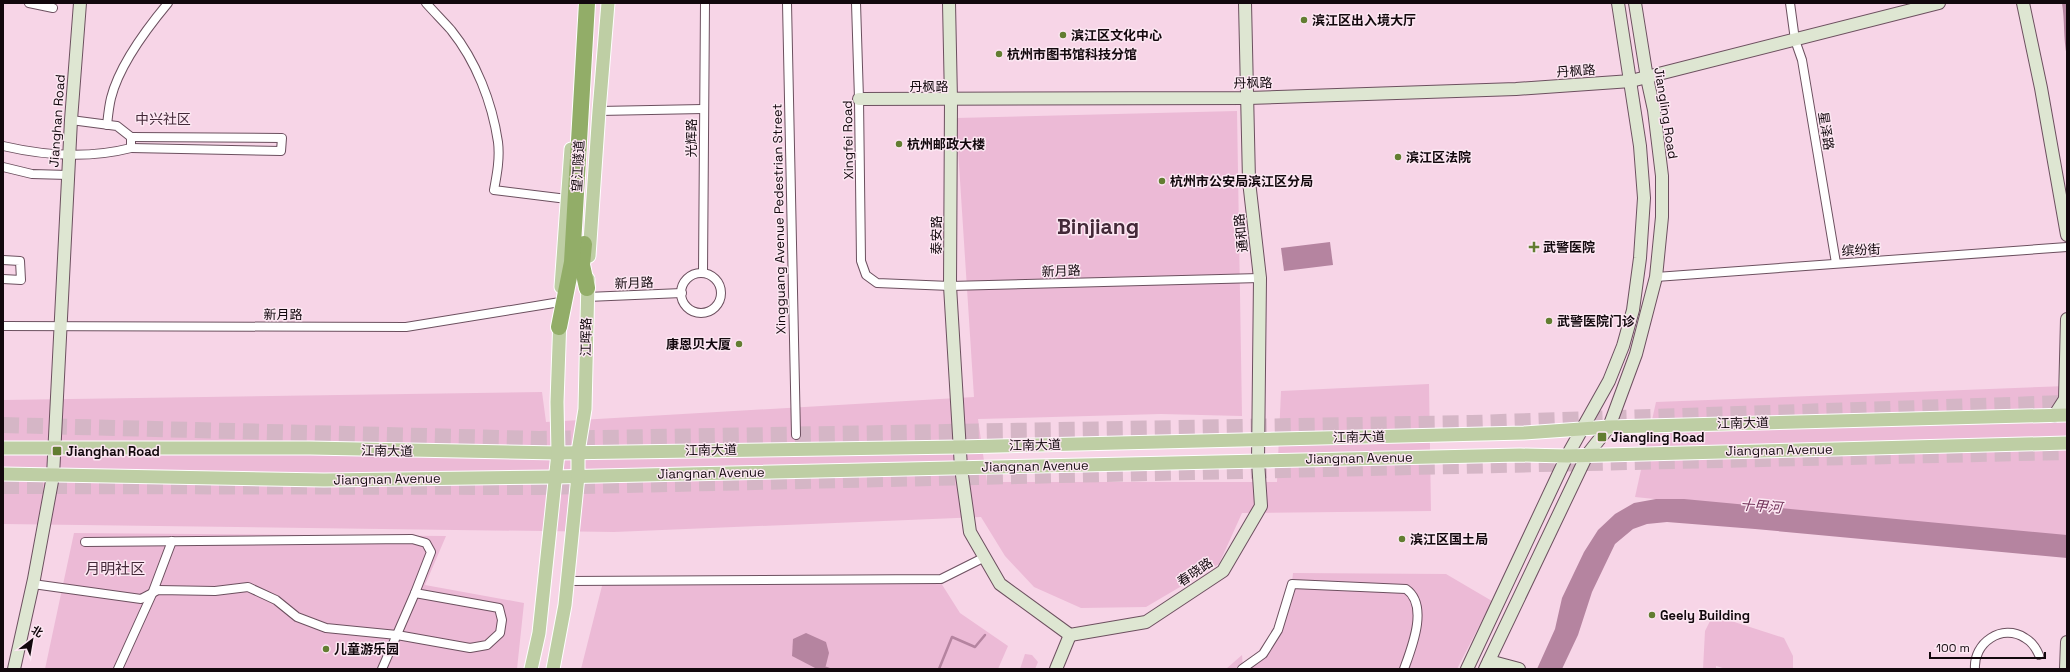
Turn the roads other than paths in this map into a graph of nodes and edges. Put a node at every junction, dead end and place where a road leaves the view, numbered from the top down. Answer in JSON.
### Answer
{"nodes":[{"id":1,"x":29,"y":3,"type":"edge"},
{"id":2,"x":80,"y":3,"type":"edge"},
{"id":3,"x":168,"y":3,"type":"edge"},
{"id":4,"x":426,"y":3,"type":"edge"},
{"id":5,"x":579,"y":3,"type":"edge"},
{"id":6,"x":587,"y":3,"type":"edge"},
{"id":7,"x":597,"y":3,"type":"edge"},
{"id":8,"x":608,"y":3,"type":"edge"},
{"id":9,"x":705,"y":3,"type":"edge"},
{"id":10,"x":787,"y":3,"type":"edge"},
{"id":11,"x":856,"y":3,"type":"edge"},
{"id":12,"x":949,"y":3,"type":"edge"},
{"id":13,"x":1245,"y":3,"type":"edge"},
{"id":14,"x":1618,"y":3,"type":"edge"},
{"id":15,"x":1635,"y":3,"type":"edge"},
{"id":16,"x":1790,"y":3,"type":"edge"},
{"id":17,"x":1939,"y":3,"type":"edge"},
{"id":18,"x":2023,"y":3,"type":"edge"},
{"id":19,"x":53,"y":8,"type":"dead end"},
{"id":20,"x":1795,"y":40,"type":"junction"},
{"id":21,"x":1647,"y":78,"type":"junction"},
{"id":22,"x":1631,"y":81,"type":"junction"},
{"id":23,"x":1248,"y":98,"type":"junction"},
{"id":24,"x":859,"y":99,"type":"junction"},
{"id":25,"x":951,"y":100,"type":"junction"},
{"id":26,"x":703,"y":109,"type":"junction"},
{"id":27,"x":598,"y":111,"type":"junction"},
{"id":28,"x":71,"y":120,"type":"junction"},
{"id":29,"x":107,"y":125,"type":"junction"},
{"id":30,"x":131,"y":137,"type":"junction"},
{"id":31,"x":3,"y":146,"type":"edge"},
{"id":32,"x":131,"y":148,"type":"junction"},
{"id":33,"x":69,"y":156,"type":"junction"},
{"id":34,"x":3,"y":167,"type":"edge"},
{"id":35,"x":68,"y":175,"type":"junction"},
{"id":36,"x":567,"y":200,"type":"junction"},
{"id":37,"x":2067,"y":234,"type":"edge"},
{"id":38,"x":2067,"y":247,"type":"edge"},
{"id":39,"x":3,"y":260,"type":"edge"},
{"id":40,"x":1836,"y":263,"type":"junction"},
{"id":41,"x":703,"y":272,"type":"junction"},
{"id":42,"x":866,"y":275,"type":"joint"},
{"id":43,"x":1656,"y":277,"type":"junction"},
{"id":44,"x":1260,"y":278,"type":"junction"},
{"id":45,"x":3,"y":279,"type":"edge"},
{"id":46,"x":950,"y":286,"type":"junction"},
{"id":47,"x":587,"y":292,"type":"junction"},
{"id":48,"x":682,"y":293,"type":"junction"},
{"id":49,"x":560,"y":302,"type":"junction"},
{"id":50,"x":2067,"y":319,"type":"edge"},
{"id":51,"x":60,"y":325,"type":"junction"},
{"id":52,"x":3,"y":326,"type":"edge"},
{"id":53,"x":559,"y":327,"type":"junction"},
{"id":54,"x":2061,"y":415,"type":"edge"},
{"id":55,"x":1609,"y":427,"type":"junction"},
{"id":56,"x":1583,"y":430,"type":"junction"},
{"id":57,"x":796,"y":435,"type":"dead end"},
{"id":58,"x":1259,"y":439,"type":"junction"},
{"id":59,"x":2067,"y":443,"type":"edge"},
{"id":60,"x":959,"y":447,"type":"junction"},
{"id":61,"x":3,"y":448,"type":"edge"},
{"id":62,"x":54,"y":448,"type":"junction"},
{"id":63,"x":578,"y":452,"type":"junction"},
{"id":64,"x":558,"y":453,"type":"junction"},
{"id":65,"x":1567,"y":456,"type":"junction"},
{"id":66,"x":1587,"y":456,"type":"junction"},
{"id":67,"x":1258,"y":461,"type":"junction"},
{"id":68,"x":960,"y":468,"type":"junction"},
{"id":69,"x":3,"y":474,"type":"edge"},
{"id":70,"x":53,"y":476,"type":"junction"},
{"id":71,"x":578,"y":476,"type":"junction"},
{"id":72,"x":555,"y":477,"type":"junction"},
{"id":73,"x":172,"y":541,"type":"junction"},
{"id":74,"x":85,"y":542,"type":"dead end"},
{"id":75,"x":985,"y":558,"type":"junction"},
{"id":76,"x":567,"y":581,"type":"junction"},
{"id":77,"x":33,"y":584,"type":"junction"},
{"id":78,"x":152,"y":594,"type":"junction"},
{"id":79,"x":415,"y":594,"type":"junction"},
{"id":80,"x":396,"y":635,"type":"junction"},
{"id":81,"x":1070,"y":635,"type":"junction"},
{"id":82,"x":2067,"y":642,"type":"edge"},
{"id":83,"x":2039,"y":654,"type":"dead end"},
{"id":84,"x":1487,"y":665,"type":"edge"},
{"id":85,"x":14,"y":669,"type":"edge"},
{"id":86,"x":118,"y":669,"type":"edge"},
{"id":87,"x":382,"y":669,"type":"edge"},
{"id":88,"x":531,"y":669,"type":"edge"},
{"id":89,"x":553,"y":669,"type":"edge"},
{"id":90,"x":1056,"y":669,"type":"edge"},
{"id":91,"x":1242,"y":669,"type":"edge"},
{"id":92,"x":1404,"y":669,"type":"edge"},
{"id":93,"x":1467,"y":669,"type":"edge"},
{"id":94,"x":1519,"y":669,"type":"edge"},
{"id":95,"x":1975,"y":669,"type":"edge"},
{"id":96,"x":2066,"y":669,"type":"edge"}],
"edges":[{"from":1,"to":19,"type":"street"},
{"from":2,"to":28,"type":"street","name":"Jianghan Road"},
{"from":3,"to":29,"type":"street"},
{"from":4,"to":36,"type":"street"},
{"from":5,"to":36,"type":"main road","name":"江晖路"},
{"from":6,"to":53,"type":"highway","name":"望江隧道"},
{"from":7,"to":47,"type":"highway","name":"望江隧道"},
{"from":8,"to":27,"type":"main road","name":"江晖路"},
{"from":9,"to":26,"type":"street","name":"光辉路"},
{"from":10,"to":57,"type":"street","name":"Xingguang Avenue Pedestrian Street"},
{"from":11,"to":24,"type":"street","name":"Xingfei Road"},
{"from":12,"to":25,"type":"street","name":"泰安路"},
{"from":13,"to":23,"type":"street","name":"通和路"},
{"from":14,"to":22,"type":"street"},
{"from":15,"to":21,"type":"street","name":"Jiangling Road"},
{"from":16,"to":20,"type":"street","name":"星泽路"},
{"from":17,"to":20,"type":"street"},
{"from":18,"to":37,"type":"street"},
{"from":20,"to":21,"type":"street","name":"丹枫路"},
{"from":20,"to":40,"type":"street","name":"星泽路"},
{"from":21,"to":22,"type":"street","name":"丹枫路"},
{"from":21,"to":43,"type":"street","name":"Jiangling Road"},
{"from":22,"to":23,"type":"street","name":"丹枫路"},
{"from":22,"to":56,"type":"street"},
{"from":23,"to":25,"type":"street","name":"丹枫路"},
{"from":23,"to":44,"type":"street","name":"通和路"},
{"from":24,"to":25,"type":"street","name":"丹枫路"},
{"from":24,"to":42,"type":"street","name":"Xingfei Road"},
{"from":25,"to":46,"type":"street","name":"泰安路"},
{"from":26,"to":27,"type":"street"},
{"from":26,"to":41,"type":"street","name":"光辉路"},
{"from":27,"to":47,"type":"main road","name":"江晖路"},
{"from":28,"to":29,"type":"street"},
{"from":28,"to":33,"type":"street","name":"Jianghan Road"},
{"from":29,"to":30,"type":"street"},
{"from":30,"to":32,"type":"street"},
{"from":30,"to":32,"type":"street"},
{"from":31,"to":33,"type":"street"},
{"from":32,"to":33,"type":"street"},
{"from":33,"to":35,"type":"street","name":"Jianghan Road"},
{"from":34,"to":35,"type":"street"},
{"from":35,"to":51,"type":"street","name":"Jianghan Road"},
{"from":36,"to":49,"type":"main road","name":"江晖路"},
{"from":38,"to":40,"type":"street","name":"缤纷街"},
{"from":39,"to":45,"type":"street"},
{"from":40,"to":43,"type":"street","name":"缤纷街"},
{"from":41,"to":48,"type":"street"},
{"from":41,"to":48,"type":"street"},
{"from":42,"to":46,"type":"street","name":"新月路"},
{"from":43,"to":55,"type":"street","name":"Jiangling Road"},
{"from":44,"to":46,"type":"street","name":"新月路"},
{"from":44,"to":58,"type":"street","name":"通和路"},
{"from":46,"to":60,"type":"street","name":"泰安路"},
{"from":47,"to":48,"type":"street","name":"新月路"},
{"from":47,"to":63,"type":"main road","name":"江晖路"},
{"from":49,"to":51,"type":"street","name":"新月路"},
{"from":49,"to":53,"type":"main road","name":"江晖路"},
{"from":50,"to":54,"type":"street"},
{"from":51,"to":52,"type":"street","name":"新月路"},
{"from":51,"to":62,"type":"street","name":"Jianghan Road"},
{"from":53,"to":64,"type":"main road","name":"江晖路"},
{"from":54,"to":55,"type":"main road","name":"江南大道"},
{"from":55,"to":56,"type":"main road","name":"江南大道"},
{"from":55,"to":66,"type":"street","name":"Jiangling Road"},
{"from":56,"to":58,"type":"main road","name":"江南大道"},
{"from":56,"to":65,"type":"street"},
{"from":58,"to":60,"type":"main road","name":"江南大道"},
{"from":58,"to":67,"type":"street","name":"通和路"},
{"from":59,"to":66,"type":"main road","name":"Jiangnan Avenue"},
{"from":60,"to":63,"type":"main road","name":"江南大道"},
{"from":60,"to":68,"type":"street","name":"泰安路"},
{"from":61,"to":62,"type":"main road","name":"江南大道"},
{"from":62,"to":64,"type":"main road","name":"江南大道"},
{"from":62,"to":70,"type":"street","name":"Jianghan Road"},
{"from":63,"to":64,"type":"main road","name":"江南大道"},
{"from":63,"to":71,"type":"main road","name":"江晖路"},
{"from":64,"to":72,"type":"main road","name":"江晖路"},
{"from":65,"to":66,"type":"main road","name":"Jiangnan Avenue"},
{"from":65,"to":67,"type":"main road","name":"Jiangnan Avenue"},
{"from":65,"to":93,"type":"street"},
{"from":66,"to":84,"type":"street","name":"Jiangling Road"},
{"from":67,"to":68,"type":"main road","name":"Jiangnan Avenue"},
{"from":67,"to":81,"type":"street","name":"春晓路"},
{"from":68,"to":71,"type":"main road","name":"Jiangnan Avenue"},
{"from":68,"to":75,"type":"street"},
{"from":69,"to":70,"type":"main road","name":"Jiangnan Avenue"},
{"from":70,"to":72,"type":"main road","name":"Jiangnan Avenue"},
{"from":70,"to":77,"type":"street","name":"Jianghan Road"},
{"from":71,"to":72,"type":"main road","name":"Jiangnan Avenue"},
{"from":71,"to":76,"type":"main road","name":"江晖路"},
{"from":72,"to":88,"type":"main road","name":"江晖路"},
{"from":73,"to":74,"type":"street"},
{"from":73,"to":78,"type":"street"},
{"from":73,"to":79,"type":"street"},
{"from":75,"to":76,"type":"street"},
{"from":75,"to":81,"type":"street"},
{"from":76,"to":89,"type":"main road","name":"江晖路"},
{"from":77,"to":78,"type":"street"},
{"from":77,"to":85,"type":"street","name":"Jianghan Road"},
{"from":78,"to":80,"type":"street"},
{"from":78,"to":86,"type":"street"},
{"from":79,"to":80,"type":"street"},
{"from":79,"to":80,"type":"street"},
{"from":80,"to":87,"type":"street"},
{"from":81,"to":90,"type":"street"},
{"from":82,"to":96,"type":"street"},
{"from":83,"to":95,"type":"street"},
{"from":84,"to":94,"type":"street"},
{"from":91,"to":92,"type":"street"}]}
